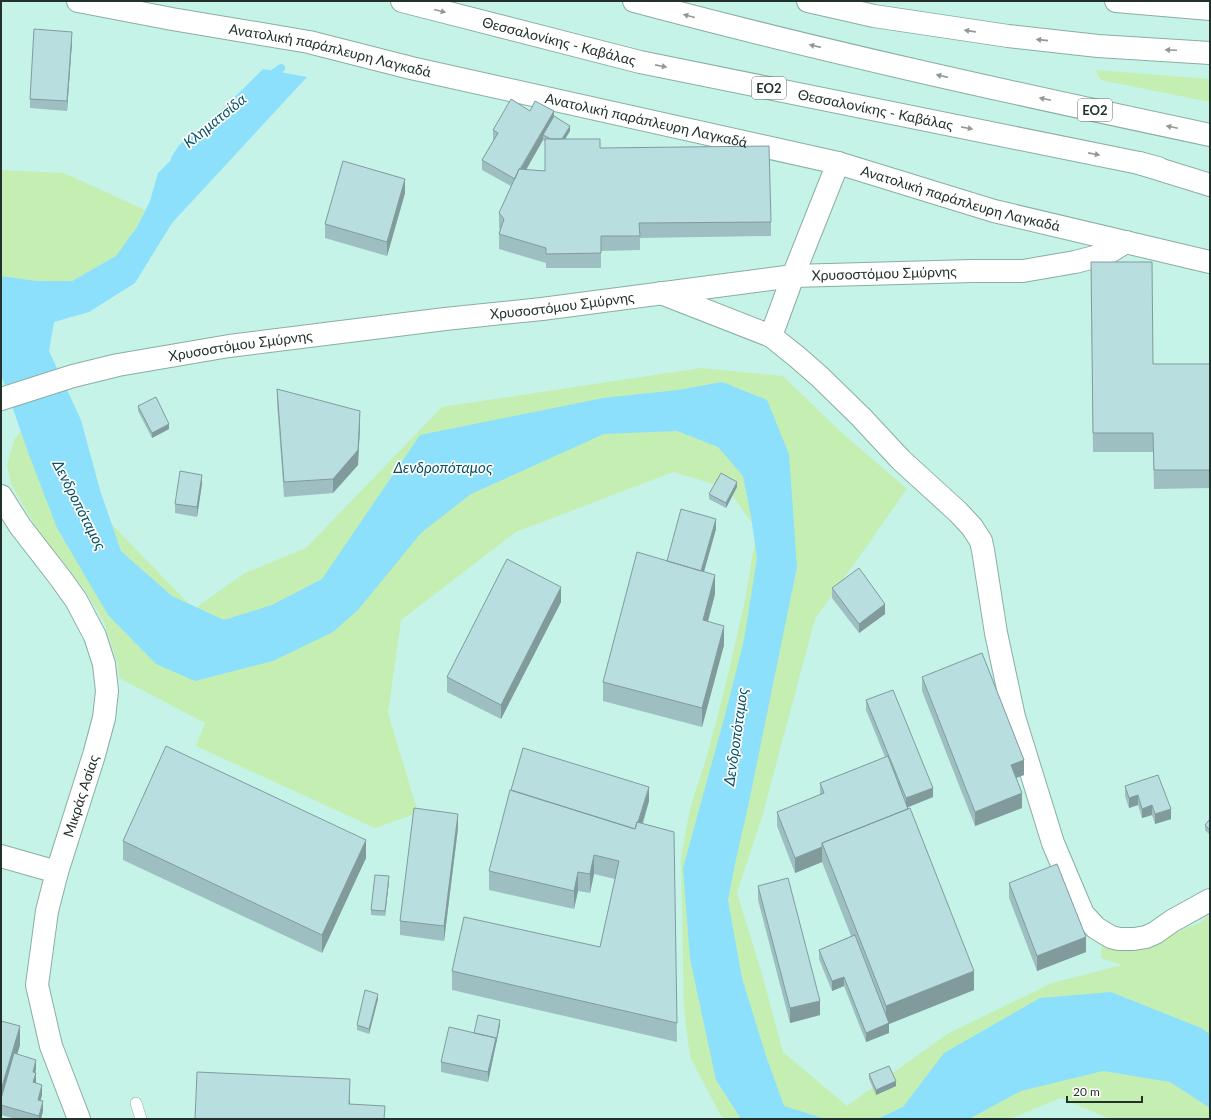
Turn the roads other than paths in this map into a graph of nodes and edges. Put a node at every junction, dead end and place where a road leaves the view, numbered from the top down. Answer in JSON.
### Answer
{"nodes":[{"id":1,"x":78,"y":1,"type":"edge"},
{"id":2,"x":402,"y":1,"type":"edge"},
{"id":3,"x":634,"y":1,"type":"edge"},
{"id":4,"x":808,"y":1,"type":"edge"},
{"id":5,"x":1116,"y":1,"type":"edge"},
{"id":6,"x":1210,"y":9,"type":"edge"},
{"id":7,"x":1210,"y":53,"type":"edge"},
{"id":8,"x":1210,"y":135,"type":"edge"},
{"id":9,"x":838,"y":163,"type":"junction"},
{"id":10,"x":1139,"y":163,"type":"junction"},
{"id":11,"x":1210,"y":180,"type":"edge"},
{"id":12,"x":1210,"y":185,"type":"edge"},
{"id":13,"x":1126,"y":242,"type":"junction"},
{"id":14,"x":1210,"y":262,"type":"edge"},
{"id":15,"x":793,"y":276,"type":"junction"},
{"id":16,"x":660,"y":293,"type":"junction"},
{"id":17,"x":771,"y":336,"type":"junction"},
{"id":18,"x":1,"y":399,"type":"edge"},
{"id":19,"x":1,"y":496,"type":"edge"},
{"id":20,"x":1,"y":856,"type":"edge"},
{"id":21,"x":57,"y":872,"type":"junction"},
{"id":22,"x":1210,"y":900,"type":"edge"},
{"id":23,"x":136,"y":1103,"type":"dead end"},
{"id":24,"x":79,"y":1119,"type":"edge"},
{"id":25,"x":141,"y":1119,"type":"edge"}],
"edges":[{"from":1,"to":9,"type":"main road","name":"Ανατολική παράπλευρη Λαγκαδά"},
{"from":2,"to":10,"type":"main road","name":"Θεσσαλονίκης - Καβάλας","number":"ΕΟ2","one_way":true},
{"from":8,"to":3,"type":"main road","number":"ΕΟ2","one_way":true},
{"from":7,"to":4,"type":"main road","one_way":true},
{"from":5,"to":6,"type":"main road"},
{"from":9,"to":13,"type":"main road","name":"Ανατολική παράπλευρη Λαγκαδά"},
{"from":9,"to":15,"type":"main road"},
{"from":10,"to":11,"type":"main road","name":"Θεσσαλονίκης - Καβάλας","number":"ΕΟ2"},
{"from":10,"to":12,"type":"main road"},
{"from":13,"to":14,"type":"main road","name":"Ανατολική παράπλευρη Λαγκαδά"},
{"from":13,"to":15,"type":"main road","name":"Χρυσοστόμου Σμύρνης"},
{"from":15,"to":16,"type":"main road","name":"Χρυσοστόμου Σμύρνης"},
{"from":15,"to":17,"type":"main road"},
{"from":16,"to":17,"type":"main road"},
{"from":16,"to":18,"type":"main road","name":"Χρυσοστόμου Σμύρνης"},
{"from":17,"to":22,"type":"main road"},
{"from":19,"to":21,"type":"main road","name":"Μικράς Ασίας"},
{"from":20,"to":21,"type":"main road"},
{"from":21,"to":24,"type":"main road","name":"Μικράς Ασίας"},
{"from":23,"to":25,"type":"lane"}]}
